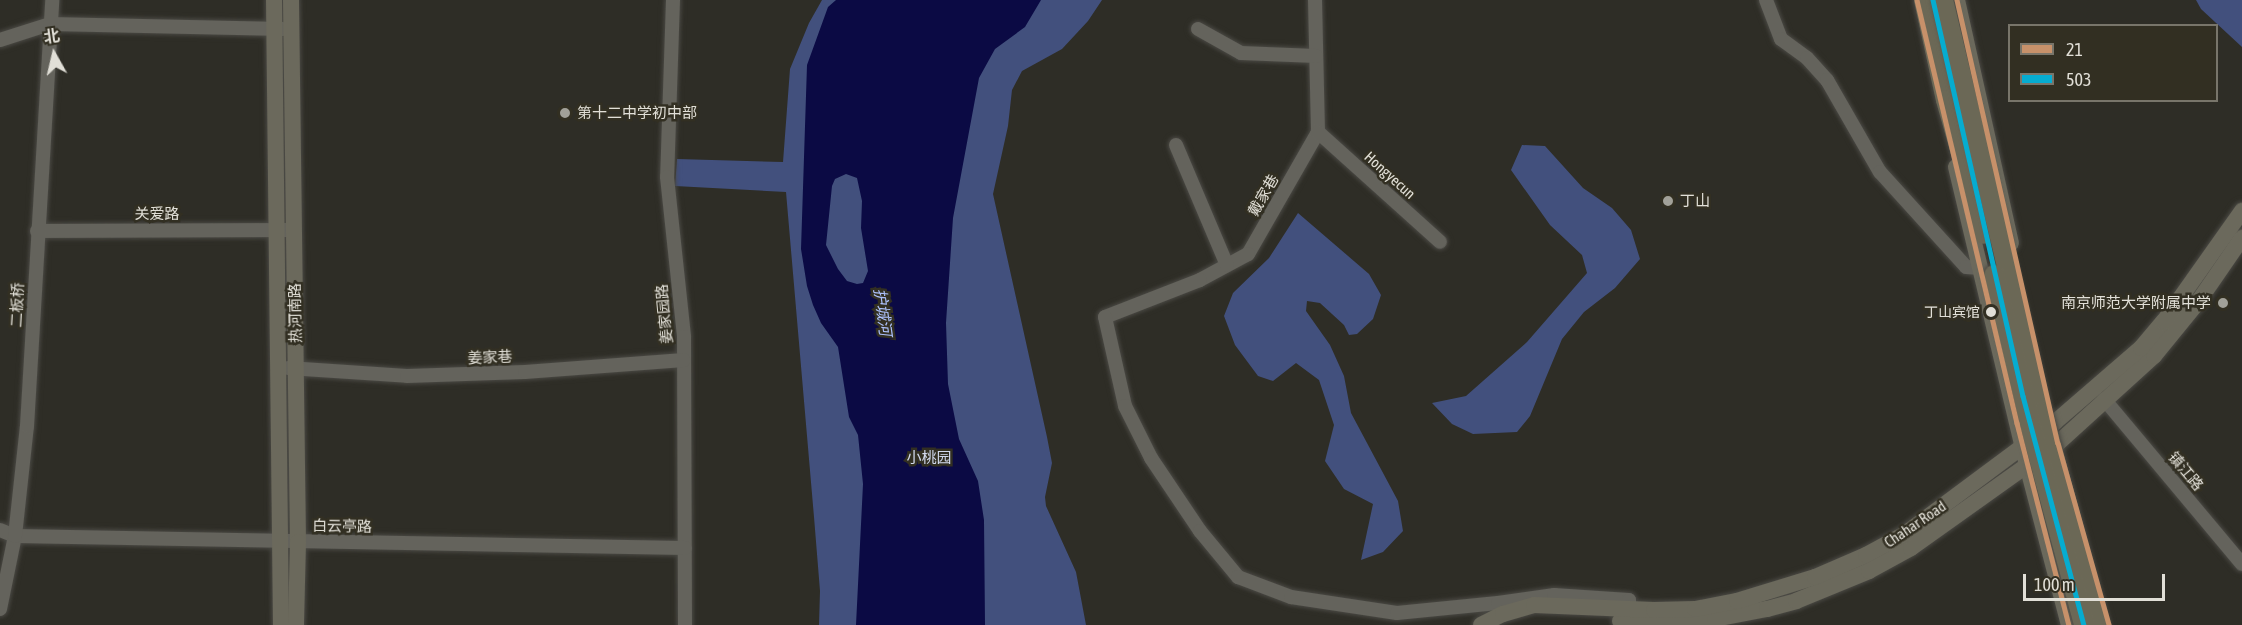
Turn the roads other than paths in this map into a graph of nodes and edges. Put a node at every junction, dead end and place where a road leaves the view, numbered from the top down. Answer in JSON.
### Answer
{"nodes":[{"id":1,"x":52,"y":0,"type":"edge"},
{"id":2,"x":274,"y":0,"type":"edge"},
{"id":3,"x":291,"y":0,"type":"edge"},
{"id":4,"x":673,"y":0,"type":"edge"},
{"id":5,"x":1316,"y":0,"type":"edge"},
{"id":6,"x":1766,"y":0,"type":"edge"},
{"id":7,"x":1917,"y":0,"type":"edge"},
{"id":8,"x":1924,"y":0,"type":"edge"},
{"id":9,"x":1932,"y":0,"type":"edge"},
{"id":10,"x":1943,"y":0,"type":"edge"},
{"id":11,"x":1950,"y":0,"type":"edge"},
{"id":12,"x":1957,"y":0,"type":"edge"},
{"id":13,"x":50,"y":24,"type":"junction"},
{"id":14,"x":283,"y":29,"type":"junction"},
{"id":15,"x":1198,"y":29,"type":"dead end"},
{"id":16,"x":0,"y":40,"type":"edge"},
{"id":17,"x":1316,"y":56,"type":"junction"},
{"id":18,"x":1318,"y":132,"type":"junction"},
{"id":19,"x":1176,"y":145,"type":"dead end"},
{"id":20,"x":2242,"y":211,"type":"edge"},
{"id":21,"x":277,"y":230,"type":"junction"},
{"id":22,"x":294,"y":230,"type":"junction"},
{"id":23,"x":37,"y":231,"type":"junction"},
{"id":24,"x":1991,"y":233,"type":"junction"},
{"id":25,"x":2242,"y":238,"type":"edge"},
{"id":26,"x":1440,"y":242,"type":"dead end"},
{"id":27,"x":1227,"y":265,"type":"junction"},
{"id":28,"x":1980,"y":268,"type":"junction"},
{"id":29,"x":684,"y":360,"type":"junction"},
{"id":30,"x":278,"y":367,"type":"junction"},
{"id":31,"x":296,"y":369,"type":"junction"},
{"id":32,"x":2104,"y":399,"type":"junction"},
{"id":33,"x":2054,"y":423,"type":"junction"},
{"id":34,"x":2058,"y":443,"type":"junction"},
{"id":35,"x":2022,"y":445,"type":"junction"},
{"id":36,"x":2027,"y":465,"type":"junction"},
{"id":37,"x":0,"y":530,"type":"edge"},
{"id":38,"x":15,"y":536,"type":"junction"},
{"id":39,"x":280,"y":540,"type":"junction"},
{"id":40,"x":298,"y":542,"type":"junction"},
{"id":41,"x":685,"y":548,"type":"junction"},
{"id":42,"x":2242,"y":564,"type":"edge"},
{"id":43,"x":0,"y":609,"type":"edge"},
{"id":44,"x":1630,"y":616,"type":"junction"},
{"id":45,"x":281,"y":625,"type":"edge"},
{"id":46,"x":296,"y":625,"type":"edge"},
{"id":47,"x":685,"y":625,"type":"edge"},
{"id":48,"x":1481,"y":625,"type":"edge"},
{"id":49,"x":1502,"y":625,"type":"edge"},
{"id":50,"x":2069,"y":625,"type":"edge"},
{"id":51,"x":2084,"y":625,"type":"edge"},
{"id":52,"x":2100,"y":625,"type":"edge"},
{"id":53,"x":2109,"y":625,"type":"edge"}],
"edges":[{"from":1,"to":13,"type":"street","name":"二板桥"},
{"from":2,"to":14,"type":"main road","name":"热河南路"},
{"from":3,"to":14,"type":"main road","name":"热河南路"},
{"from":4,"to":29,"type":"street","name":"姜家园路"},
{"from":5,"to":17,"type":"street"},
{"from":6,"to":28,"type":"street"},
{"from":7,"to":28,"type":"main road"},
{"from":8,"to":24,"type":"highway"},
{"from":9,"to":24,"type":"highway"},
{"from":10,"to":24,"type":"highway","bridge":true},
{"from":11,"to":24,"type":"main road","bridge":true},
{"from":12,"to":33,"type":"main road"},
{"from":13,"to":14,"type":"street"},
{"from":13,"to":16,"type":"street"},
{"from":13,"to":23,"type":"street","name":"二板桥"},
{"from":14,"to":21,"type":"main road","name":"热河南路"},
{"from":14,"to":22,"type":"main road","name":"热河南路"},
{"from":15,"to":17,"type":"street"},
{"from":17,"to":18,"type":"street"},
{"from":18,"to":26,"type":"street","name":"Hongyecun"},
{"from":18,"to":27,"type":"street","name":"戴家巷"},
{"from":19,"to":27,"type":"street"},
{"from":20,"to":33,"type":"main road","name":"Chahar Road"},
{"from":21,"to":22,"type":"street","name":"关爱路"},
{"from":21,"to":23,"type":"street","name":"关爱路"},
{"from":21,"to":30,"type":"main road","name":"热河南路"},
{"from":22,"to":31,"type":"main road","name":"热河南路"},
{"from":23,"to":38,"type":"street","name":"二板桥"},
{"from":24,"to":51,"type":"highway","bridge":true},
{"from":24,"to":52,"type":"highway","bridge":true},
{"from":25,"to":32,"type":"main road","name":"Chahar Road"},
{"from":27,"to":44,"type":"street","name":"戴家巷"},
{"from":28,"to":35,"type":"main road"},
{"from":29,"to":31,"type":"street","name":"姜家巷"},
{"from":29,"to":41,"type":"street","name":"姜家园路"},
{"from":30,"to":31,"type":"street","name":"姜家巷"},
{"from":30,"to":39,"type":"main road","name":"热河南路"},
{"from":31,"to":40,"type":"main road","name":"热河南路"},
{"from":32,"to":34,"type":"main road","name":"Chahar Road"},
{"from":32,"to":42,"type":"street","name":"镇江路"},
{"from":33,"to":34,"type":"main road"},
{"from":33,"to":35,"type":"main road","name":"Chahar Road"},
{"from":34,"to":36,"type":"main road","name":"Chahar Road"},
{"from":34,"to":53,"type":"main road"},
{"from":35,"to":36,"type":"main road"},
{"from":35,"to":44,"type":"main road","name":"Chahar Road"},
{"from":36,"to":44,"type":"main road","name":"Chahar Road"},
{"from":36,"to":50,"type":"main road"},
{"from":37,"to":38,"type":"street","name":"白云亭路"},
{"from":38,"to":39,"type":"street","name":"白云亭路"},
{"from":38,"to":43,"type":"street","name":"二板桥"},
{"from":39,"to":40,"type":"street","name":"白云亭路"},
{"from":39,"to":45,"type":"main road","name":"热河南路"},
{"from":40,"to":41,"type":"street","name":"白云亭路"},
{"from":40,"to":46,"type":"main road","name":"热河南路"},
{"from":41,"to":47,"type":"street","name":"姜家园路"},
{"from":44,"to":48,"type":"main road","name":"Chahar Road"},
{"from":44,"to":49,"type":"main road","name":"Chahar Road"}]}
